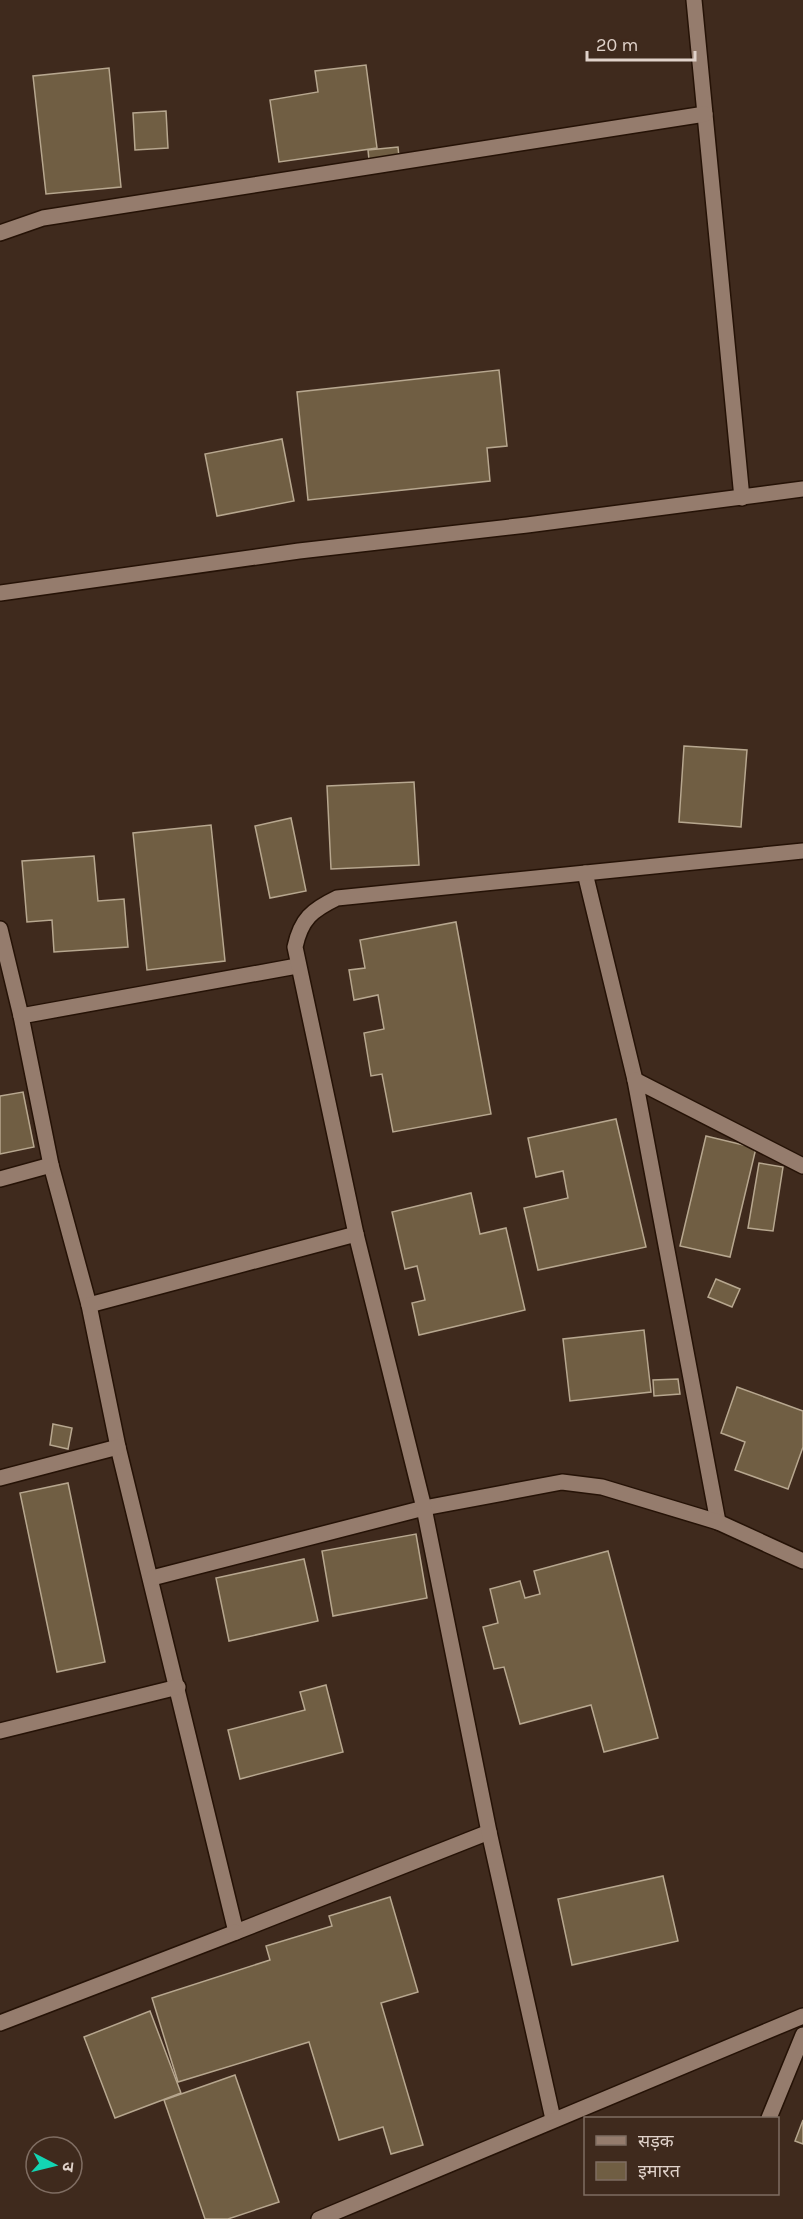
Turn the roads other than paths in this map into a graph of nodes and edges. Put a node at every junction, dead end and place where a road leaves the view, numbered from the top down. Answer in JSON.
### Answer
{"nodes":[{"id":1,"x":694,"y":0,"type":"edge"},
{"id":2,"x":705,"y":114,"type":"junction"},
{"id":3,"x":0,"y":233,"type":"edge"},
{"id":4,"x":803,"y":489,"type":"edge"},
{"id":5,"x":742,"y":498,"type":"junction"},
{"id":6,"x":0,"y":593,"type":"edge"},
{"id":7,"x":803,"y":851,"type":"edge"},
{"id":8,"x":585,"y":873,"type":"junction"},
{"id":9,"x":0,"y":929,"type":"edge"},
{"id":10,"x":297,"y":966,"type":"junction"},
{"id":11,"x":21,"y":1016,"type":"junction"},
{"id":12,"x":635,"y":1080,"type":"junction"},
{"id":13,"x":51,"y":1165,"type":"junction"},
{"id":14,"x":803,"y":1166,"type":"edge"},
{"id":15,"x":0,"y":1179,"type":"edge"},
{"id":16,"x":356,"y":1234,"type":"junction"},
{"id":17,"x":89,"y":1305,"type":"junction"},
{"id":18,"x":118,"y":1447,"type":"junction"},
{"id":19,"x":0,"y":1478,"type":"edge"},
{"id":20,"x":424,"y":1508,"type":"junction"},
{"id":21,"x":718,"y":1522,"type":"junction"},
{"id":22,"x":803,"y":1561,"type":"edge"},
{"id":23,"x":152,"y":1578,"type":"junction"},
{"id":24,"x":178,"y":1687,"type":"junction"},
{"id":25,"x":0,"y":1731,"type":"edge"},
{"id":26,"x":489,"y":1832,"type":"junction"},
{"id":27,"x":236,"y":1932,"type":"junction"},
{"id":28,"x":803,"y":2016,"type":"edge"},
{"id":29,"x":0,"y":2023,"type":"edge"},
{"id":30,"x":803,"y":2036,"type":"edge"},
{"id":31,"x":769,"y":2117,"type":"edge"},
{"id":32,"x":553,"y":2119,"type":"junction"},
{"id":33,"x":319,"y":2219,"type":"edge"}],
"edges":[{"from":1,"to":2,"type":"street"},
{"from":2,"to":3,"type":"street"},
{"from":2,"to":5,"type":"street"},
{"from":4,"to":5,"type":"street"},
{"from":5,"to":6,"type":"street"},
{"from":7,"to":8,"type":"street"},
{"from":8,"to":10,"type":"street"},
{"from":8,"to":12,"type":"street"},
{"from":9,"to":11,"type":"street"},
{"from":10,"to":11,"type":"street"},
{"from":10,"to":16,"type":"street"},
{"from":11,"to":13,"type":"street"},
{"from":12,"to":14,"type":"street"},
{"from":12,"to":21,"type":"street"},
{"from":13,"to":15,"type":"street"},
{"from":13,"to":17,"type":"street"},
{"from":16,"to":17,"type":"street"},
{"from":16,"to":20,"type":"street"},
{"from":17,"to":18,"type":"street"},
{"from":18,"to":19,"type":"street"},
{"from":18,"to":23,"type":"street"},
{"from":20,"to":21,"type":"street"},
{"from":20,"to":23,"type":"street"},
{"from":20,"to":26,"type":"street"},
{"from":21,"to":22,"type":"street"},
{"from":23,"to":24,"type":"street"},
{"from":24,"to":25,"type":"street"},
{"from":24,"to":27,"type":"street"},
{"from":26,"to":27,"type":"street"},
{"from":26,"to":32,"type":"street"},
{"from":27,"to":29,"type":"street"},
{"from":28,"to":32,"type":"street"},
{"from":30,"to":31,"type":"street"},
{"from":32,"to":33,"type":"street"}]}
